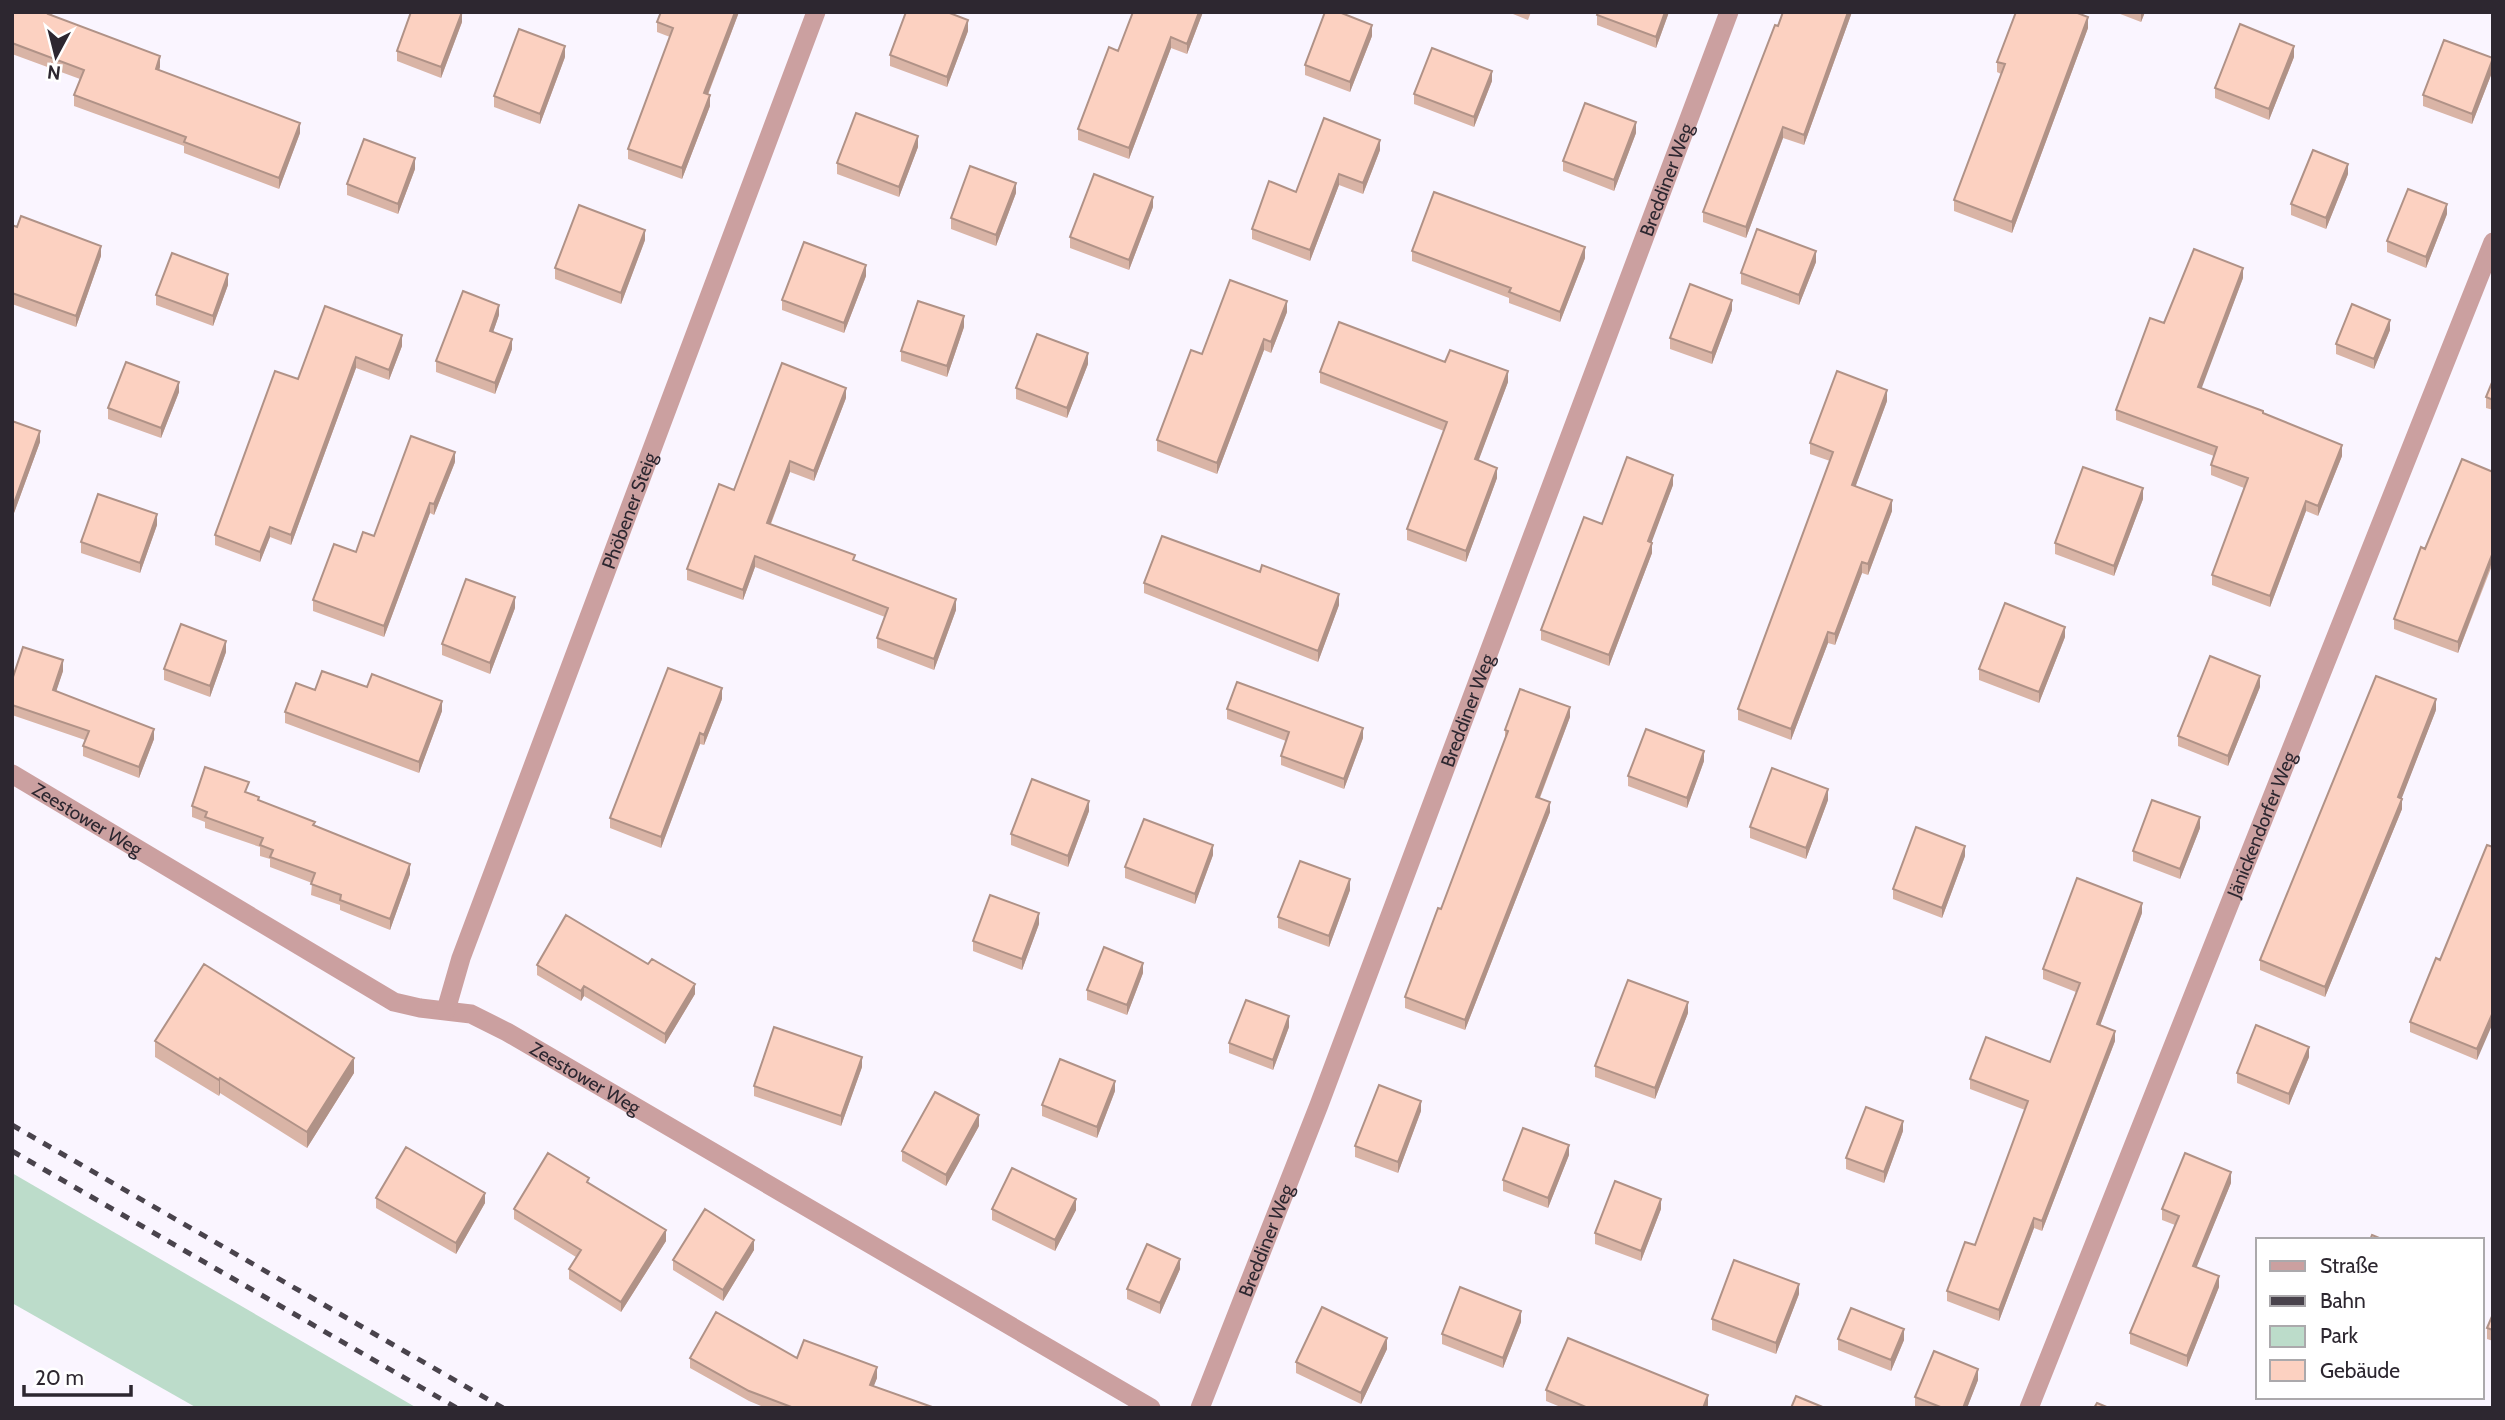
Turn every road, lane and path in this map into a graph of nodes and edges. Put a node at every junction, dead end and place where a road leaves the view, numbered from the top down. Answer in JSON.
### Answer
{"nodes":[{"id":1,"x":816,"y":12,"type":"edge"},
{"id":2,"x":1729,"y":12,"type":"edge"},
{"id":3,"x":2493,"y":242,"type":"edge"},
{"id":4,"x":12,"y":774,"type":"edge"},
{"id":5,"x":446,"y":1010,"type":"junction"},
{"id":6,"x":1151,"y":1408,"type":"edge"},
{"id":7,"x":1200,"y":1408,"type":"edge"},
{"id":8,"x":2029,"y":1408,"type":"edge"}],
"edges":[{"from":1,"to":5,"type":"street","name":"Phöbener Steig"},
{"from":2,"to":7,"type":"street","name":"Breddiner Weg"},
{"from":3,"to":8,"type":"street","name":"Jänickendorfer Weg"},
{"from":4,"to":5,"type":"street","name":"Zeestower Weg"},
{"from":5,"to":6,"type":"street","name":"Zeestower Weg"}]}
